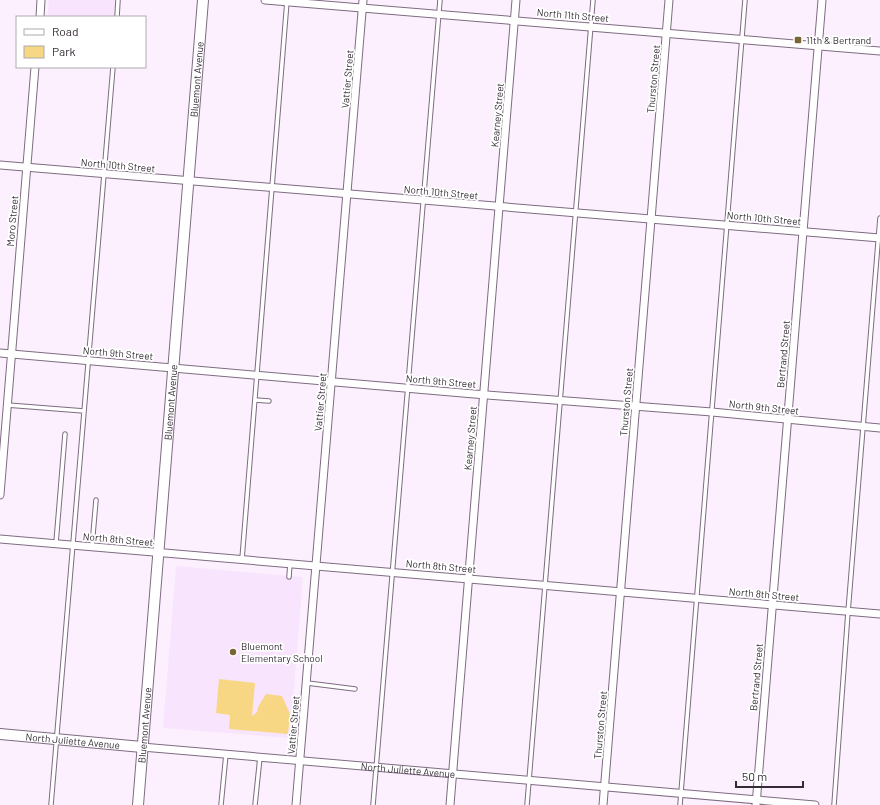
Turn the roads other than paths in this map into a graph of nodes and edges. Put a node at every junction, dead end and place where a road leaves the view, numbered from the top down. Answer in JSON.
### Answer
{"nodes":[{"id":1,"x":41,"y":0,"type":"edge"},
{"id":2,"x":118,"y":0,"type":"edge"},
{"id":3,"x":203,"y":0,"type":"edge"},
{"id":4,"x":265,"y":0,"type":"edge"},
{"id":5,"x":363,"y":0,"type":"edge"},
{"id":6,"x":440,"y":0,"type":"edge"},
{"id":7,"x":516,"y":0,"type":"edge"},
{"id":8,"x":593,"y":0,"type":"edge"},
{"id":9,"x":669,"y":0,"type":"edge"},
{"id":10,"x":746,"y":0,"type":"edge"},
{"id":11,"x":822,"y":0,"type":"edge"},
{"id":12,"x":287,"y":1,"type":"edge"},
{"id":13,"x":362,"y":8,"type":"junction"},
{"id":14,"x":439,"y":14,"type":"junction"},
{"id":15,"x":40,"y":16,"type":"edge"},
{"id":16,"x":117,"y":16,"type":"edge"},
{"id":17,"x":514,"y":21,"type":"junction"},
{"id":18,"x":591,"y":27,"type":"junction"},
{"id":19,"x":667,"y":33,"type":"junction"},
{"id":20,"x":742,"y":40,"type":"junction"},
{"id":21,"x":819,"y":46,"type":"junction"},
{"id":22,"x":880,"y":51,"type":"edge"},
{"id":23,"x":36,"y":68,"type":"edge"},
{"id":24,"x":113,"y":68,"type":"edge"},
{"id":25,"x":0,"y":165,"type":"edge"},
{"id":26,"x":27,"y":168,"type":"junction"},
{"id":27,"x":104,"y":174,"type":"junction"},
{"id":28,"x":188,"y":181,"type":"junction"},
{"id":29,"x":272,"y":188,"type":"junction"},
{"id":30,"x":347,"y":194,"type":"junction"},
{"id":31,"x":424,"y":200,"type":"junction"},
{"id":32,"x":499,"y":206,"type":"junction"},
{"id":33,"x":574,"y":213,"type":"junction"},
{"id":34,"x":880,"y":218,"type":"edge"},
{"id":35,"x":651,"y":219,"type":"junction"},
{"id":36,"x":727,"y":225,"type":"junction"},
{"id":37,"x":803,"y":231,"type":"junction"},
{"id":38,"x":879,"y":238,"type":"edge"},
{"id":39,"x":0,"y":353,"type":"edge"},
{"id":40,"x":12,"y":354,"type":"junction"},
{"id":41,"x":88,"y":360,"type":"junction"},
{"id":42,"x":174,"y":368,"type":"junction"},
{"id":43,"x":257,"y":374,"type":"junction"},
{"id":44,"x":331,"y":381,"type":"junction"},
{"id":45,"x":408,"y":388,"type":"junction"},
{"id":46,"x":484,"y":394,"type":"junction"},
{"id":47,"x":255,"y":400,"type":"junction"},
{"id":48,"x":560,"y":400,"type":"junction"},
{"id":49,"x":269,"y":401,"type":"dead end"},
{"id":50,"x":7,"y":405,"type":"junction"},
{"id":51,"x":636,"y":406,"type":"junction"},
{"id":52,"x":84,"y":411,"type":"junction"},
{"id":53,"x":712,"y":412,"type":"junction"},
{"id":54,"x":787,"y":420,"type":"junction"},
{"id":55,"x":864,"y":426,"type":"junction"},
{"id":56,"x":880,"y":428,"type":"edge"},
{"id":57,"x":65,"y":434,"type":"dead end"},
{"id":58,"x":0,"y":496,"type":"edge"},
{"id":59,"x":96,"y":500,"type":"dead end"},
{"id":60,"x":0,"y":539,"type":"edge"},
{"id":61,"x":56,"y":543,"type":"junction"},
{"id":62,"x":73,"y":545,"type":"junction"},
{"id":63,"x":92,"y":546,"type":"junction"},
{"id":64,"x":159,"y":552,"type":"junction"},
{"id":65,"x":242,"y":559,"type":"junction"},
{"id":66,"x":290,"y":564,"type":"junction"},
{"id":67,"x":317,"y":566,"type":"junction"},
{"id":68,"x":393,"y":572,"type":"junction"},
{"id":69,"x":289,"y":577,"type":"dead end"},
{"id":70,"x":469,"y":579,"type":"junction"},
{"id":71,"x":544,"y":585,"type":"junction"},
{"id":72,"x":621,"y":592,"type":"junction"},
{"id":73,"x":696,"y":599,"type":"junction"},
{"id":74,"x":772,"y":605,"type":"junction"},
{"id":75,"x":848,"y":612,"type":"junction"},
{"id":76,"x":880,"y":614,"type":"edge"},
{"id":77,"x":307,"y":683,"type":"junction"},
{"id":78,"x":355,"y":689,"type":"dead end"},
{"id":79,"x":0,"y":734,"type":"edge"},
{"id":80,"x":57,"y":739,"type":"junction"},
{"id":81,"x":142,"y":746,"type":"junction"},
{"id":82,"x":226,"y":754,"type":"junction"},
{"id":83,"x":260,"y":757,"type":"junction"},
{"id":84,"x":300,"y":760,"type":"junction"},
{"id":85,"x":376,"y":767,"type":"junction"},
{"id":86,"x":453,"y":774,"type":"junction"},
{"id":87,"x":528,"y":780,"type":"junction"},
{"id":88,"x":605,"y":787,"type":"junction"},
{"id":89,"x":681,"y":793,"type":"junction"},
{"id":90,"x":756,"y":802,"type":"edge"},
{"id":91,"x":51,"y":805,"type":"edge"},
{"id":92,"x":138,"y":805,"type":"edge"},
{"id":93,"x":222,"y":805,"type":"edge"},
{"id":94,"x":255,"y":805,"type":"edge"},
{"id":95,"x":296,"y":805,"type":"edge"},
{"id":96,"x":373,"y":805,"type":"edge"},
{"id":97,"x":450,"y":805,"type":"edge"},
{"id":98,"x":526,"y":805,"type":"edge"},
{"id":99,"x":603,"y":805,"type":"edge"},
{"id":100,"x":680,"y":805,"type":"edge"},
{"id":101,"x":815,"y":805,"type":"edge"},
{"id":102,"x":834,"y":805,"type":"edge"}],
"edges":[{"from":1,"to":15,"type":"street"},
{"from":2,"to":16,"type":"lane"},
{"from":3,"to":28,"type":"main road","name":"Bluemont Avenue"},
{"from":4,"to":12,"type":"street","name":"North 11th Street"},
{"from":5,"to":13,"type":"street","name":"Vattier Street"},
{"from":6,"to":14,"type":"lane"},
{"from":7,"to":17,"type":"street","name":"Kearney Street"},
{"from":8,"to":18,"type":"lane"},
{"from":9,"to":19,"type":"street","name":"Thurston Street"},
{"from":10,"to":20,"type":"lane"},
{"from":11,"to":21,"type":"street","name":"Bertrand Street"},
{"from":12,"to":13,"type":"street","name":"North 11th Street"},
{"from":12,"to":29,"type":"lane"},
{"from":13,"to":14,"type":"street","name":"North 11th Street"},
{"from":13,"to":30,"type":"street","name":"Vattier Street"},
{"from":14,"to":17,"type":"street","name":"North 11th Street"},
{"from":14,"to":31,"type":"lane"},
{"from":17,"to":18,"type":"street","name":"North 11th Street"},
{"from":17,"to":32,"type":"street","name":"Kearney Street"},
{"from":18,"to":19,"type":"street","name":"North 11th Street"},
{"from":18,"to":33,"type":"lane"},
{"from":19,"to":20,"type":"street","name":"North 11th Street"},
{"from":19,"to":35,"type":"street","name":"Thurston Street"},
{"from":20,"to":21,"type":"street","name":"North 11th Street"},
{"from":20,"to":36,"type":"lane"},
{"from":21,"to":22,"type":"street","name":"North 11th Street"},
{"from":21,"to":37,"type":"street","name":"Bertrand Street"},
{"from":23,"to":26,"type":"street","name":"Moro Street"},
{"from":24,"to":27,"type":"lane"},
{"from":25,"to":26,"type":"street","name":"North 10th Street"},
{"from":26,"to":27,"type":"street","name":"North 10th Street"},
{"from":26,"to":40,"type":"street","name":"Moro Street"},
{"from":27,"to":28,"type":"street","name":"North 10th Street"},
{"from":27,"to":41,"type":"lane"},
{"from":28,"to":29,"type":"street","name":"North 10th Street"},
{"from":28,"to":42,"type":"main road","name":"Bluemont Avenue"},
{"from":29,"to":30,"type":"street","name":"North 10th Street"},
{"from":29,"to":43,"type":"lane"},
{"from":30,"to":31,"type":"street","name":"North 10th Street"},
{"from":30,"to":44,"type":"street","name":"Vattier Street"},
{"from":31,"to":32,"type":"street","name":"North 10th Street"},
{"from":31,"to":45,"type":"lane"},
{"from":32,"to":33,"type":"street","name":"North 10th Street"},
{"from":32,"to":46,"type":"street","name":"Kearney Street"},
{"from":33,"to":35,"type":"street","name":"North 10th Street"},
{"from":33,"to":48,"type":"lane"},
{"from":34,"to":38,"type":"lane"},
{"from":35,"to":36,"type":"street","name":"North 10th Street"},
{"from":35,"to":51,"type":"street","name":"Thurston Street"},
{"from":36,"to":37,"type":"street","name":"North 10th Street"},
{"from":36,"to":53,"type":"lane"},
{"from":37,"to":38,"type":"street","name":"North 10th Street"},
{"from":37,"to":54,"type":"street","name":"Bertrand Street"},
{"from":38,"to":55,"type":"lane"},
{"from":39,"to":40,"type":"street","name":"North 9th Street"},
{"from":40,"to":41,"type":"street","name":"North 9th Street"},
{"from":40,"to":50,"type":"street","name":"Moro Street"},
{"from":41,"to":42,"type":"street","name":"North 9th Street"},
{"from":41,"to":52,"type":"lane"},
{"from":42,"to":43,"type":"street","name":"North 9th Street"},
{"from":42,"to":64,"type":"main road","name":"Bluemont Avenue"},
{"from":43,"to":44,"type":"street","name":"North 9th Street"},
{"from":43,"to":47,"type":"lane"},
{"from":44,"to":45,"type":"street","name":"North 9th Street"},
{"from":44,"to":67,"type":"street","name":"Vattier Street"},
{"from":45,"to":46,"type":"street","name":"North 9th Street"},
{"from":45,"to":68,"type":"lane"},
{"from":46,"to":48,"type":"street","name":"North 9th Street"},
{"from":46,"to":70,"type":"street","name":"Kearney Street"},
{"from":47,"to":49,"type":"lane"},
{"from":47,"to":65,"type":"lane"},
{"from":48,"to":51,"type":"street","name":"North 9th Street"},
{"from":48,"to":71,"type":"lane"},
{"from":50,"to":52,"type":"lane"},
{"from":50,"to":58,"type":"street","name":"Moro Street"},
{"from":51,"to":53,"type":"street","name":"North 9th Street"},
{"from":51,"to":72,"type":"street","name":"Thurston Street"},
{"from":52,"to":62,"type":"lane"},
{"from":53,"to":54,"type":"street","name":"North 9th Street"},
{"from":53,"to":73,"type":"lane"},
{"from":54,"to":55,"type":"street","name":"North 9th Street"},
{"from":54,"to":74,"type":"street","name":"Bertrand Street"},
{"from":55,"to":56,"type":"street","name":"North 9th Street"},
{"from":55,"to":75,"type":"lane"},
{"from":57,"to":61,"type":"lane"},
{"from":59,"to":63,"type":"lane"},
{"from":60,"to":61,"type":"street","name":"North 8th Street"},
{"from":61,"to":62,"type":"street","name":"North 8th Street"},
{"from":62,"to":63,"type":"street","name":"North 8th Street"},
{"from":62,"to":80,"type":"lane"},
{"from":63,"to":64,"type":"street","name":"North 8th Street"},
{"from":64,"to":65,"type":"street","name":"North 8th Street"},
{"from":64,"to":81,"type":"main road","name":"Bluemont Avenue"},
{"from":65,"to":66,"type":"street","name":"North 8th Street"},
{"from":66,"to":67,"type":"street","name":"North 8th Street"},
{"from":66,"to":69,"type":"lane"},
{"from":67,"to":68,"type":"street","name":"North 8th Street"},
{"from":67,"to":77,"type":"street","name":"Vattier Street"},
{"from":68,"to":70,"type":"street","name":"North 8th Street"},
{"from":68,"to":85,"type":"lane"},
{"from":70,"to":71,"type":"street","name":"North 8th Street"},
{"from":70,"to":86,"type":"street","name":"Kearney Street"},
{"from":71,"to":72,"type":"street","name":"North 8th Street"},
{"from":71,"to":87,"type":"lane"},
{"from":72,"to":73,"type":"street","name":"North 8th Street"},
{"from":72,"to":88,"type":"street","name":"Thurston Street"},
{"from":73,"to":74,"type":"street","name":"North 8th Street"},
{"from":73,"to":89,"type":"lane"},
{"from":74,"to":75,"type":"street","name":"North 8th Street"},
{"from":74,"to":90,"type":"street","name":"Bertrand Street"},
{"from":75,"to":76,"type":"street","name":"North 8th Street"},
{"from":75,"to":102,"type":"lane"},
{"from":77,"to":78,"type":"lane"},
{"from":77,"to":84,"type":"street","name":"Vattier Street"},
{"from":79,"to":80,"type":"main road","name":"North Juliette Avenue"},
{"from":80,"to":81,"type":"main road","name":"North Juliette Avenue"},
{"from":80,"to":91,"type":"lane"},
{"from":81,"to":82,"type":"street","name":"North Juliette Avenue"},
{"from":81,"to":92,"type":"main road","name":"Bluemont Avenue"},
{"from":82,"to":83,"type":"street","name":"North Juliette Avenue"},
{"from":82,"to":93,"type":"lane"},
{"from":83,"to":84,"type":"street","name":"North Juliette Avenue"},
{"from":83,"to":94,"type":"lane"},
{"from":84,"to":85,"type":"street","name":"North Juliette Avenue"},
{"from":84,"to":95,"type":"street","name":"Vattier Street"},
{"from":85,"to":86,"type":"street","name":"North Juliette Avenue"},
{"from":85,"to":96,"type":"lane"},
{"from":86,"to":87,"type":"street","name":"North Juliette Avenue"},
{"from":86,"to":97,"type":"street","name":"Kearney Street"},
{"from":87,"to":88,"type":"street","name":"North Juliette Avenue"},
{"from":87,"to":98,"type":"lane"},
{"from":88,"to":89,"type":"street","name":"North Juliette Avenue"},
{"from":88,"to":99,"type":"street","name":"Thurston Street"},
{"from":89,"to":90,"type":"street","name":"North Juliette Avenue"},
{"from":89,"to":100,"type":"lane"},
{"from":90,"to":101,"type":"street","name":"North Juliette Avenue"}]}
